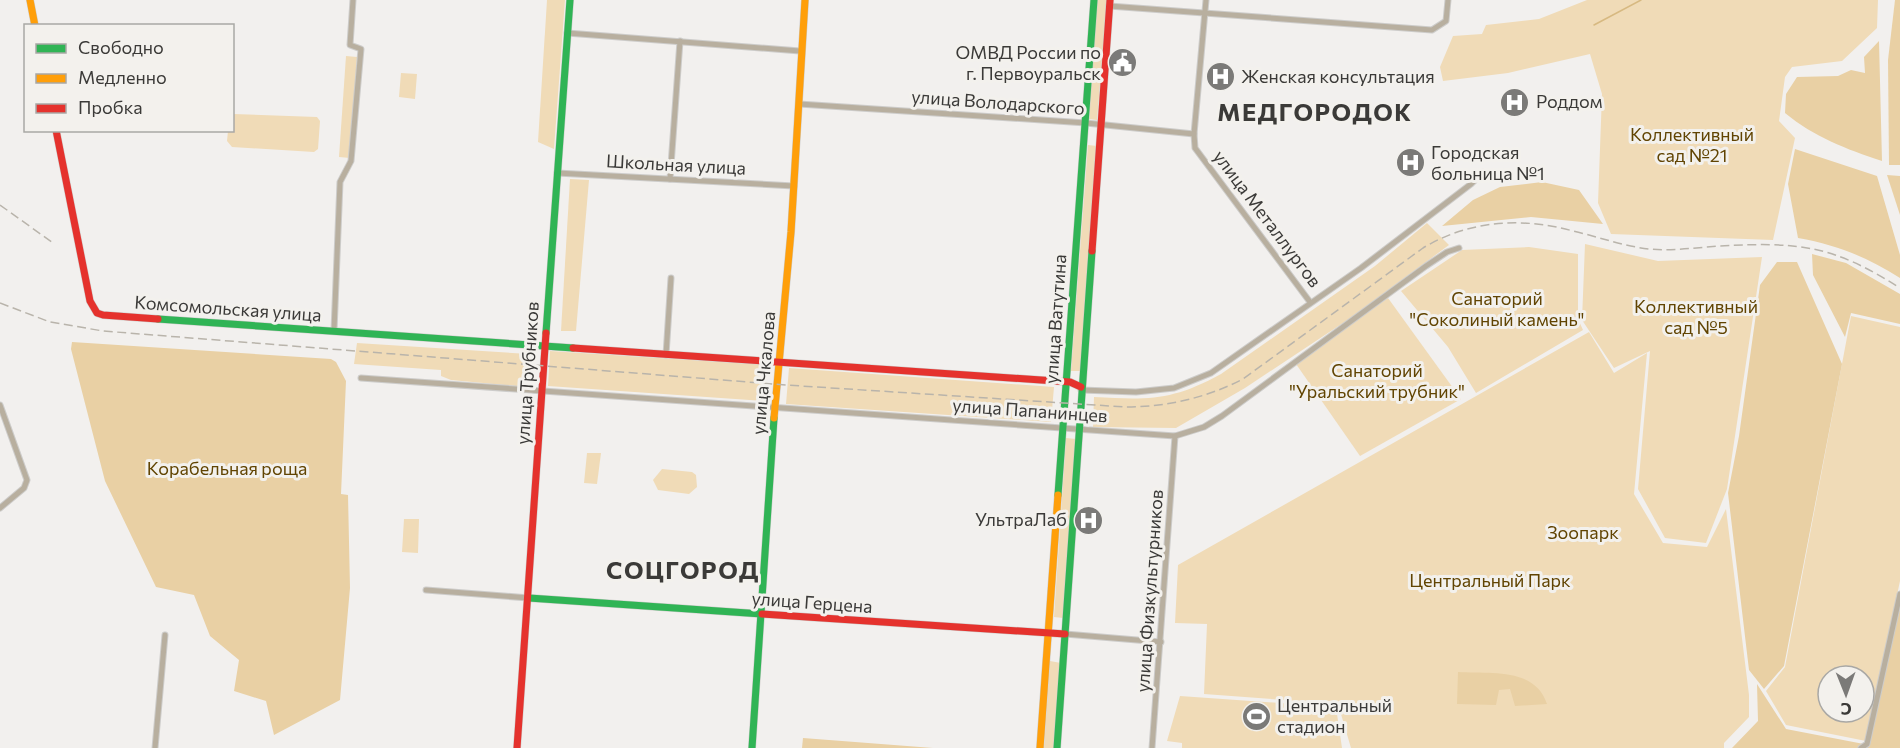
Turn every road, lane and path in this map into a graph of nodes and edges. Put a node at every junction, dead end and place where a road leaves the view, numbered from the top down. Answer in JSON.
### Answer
{"nodes":[{"id":1,"x":30,"y":0,"type":"edge"},
{"id":2,"x":353,"y":0,"type":"edge"},
{"id":3,"x":570,"y":0,"type":"edge"},
{"id":4,"x":804,"y":0,"type":"edge"},
{"id":5,"x":1094,"y":0,"type":"edge"},
{"id":6,"x":1206,"y":0,"type":"edge"},
{"id":7,"x":1448,"y":0,"type":"edge"},
{"id":8,"x":1109,"y":3,"type":"edge"},
{"id":9,"x":1206,"y":12,"type":"junction"},
{"id":10,"x":35,"y":24,"type":"edge"},
{"id":11,"x":567,"y":33,"type":"junction"},
{"id":12,"x":680,"y":41,"type":"junction"},
{"id":13,"x":800,"y":51,"type":"junction"},
{"id":14,"x":799,"y":104,"type":"junction"},
{"id":15,"x":1086,"y":123,"type":"junction"},
{"id":16,"x":1101,"y":125,"type":"junction"},
{"id":17,"x":56,"y":132,"type":"edge"},
{"id":18,"x":1194,"y":134,"type":"junction"},
{"id":19,"x":1483,"y":172,"type":"dead end"},
{"id":20,"x":557,"y":173,"type":"junction"},
{"id":21,"x":670,"y":179,"type":"junction"},
{"id":22,"x":794,"y":186,"type":"junction"},
{"id":23,"x":1459,"y":248,"type":"dead end"},
{"id":24,"x":671,"y":278,"type":"dead end"},
{"id":25,"x":1310,"y":302,"type":"junction"},
{"id":26,"x":334,"y":331,"type":"junction"},
{"id":27,"x":545,"y":347,"type":"junction"},
{"id":28,"x":666,"y":355,"type":"junction"},
{"id":29,"x":778,"y":362,"type":"junction"},
{"id":30,"x":361,"y":378,"type":"dead end"},
{"id":31,"x":1066,"y":382,"type":"junction"},
{"id":32,"x":1081,"y":389,"type":"junction"},
{"id":33,"x":542,"y":392,"type":"junction"},
{"id":34,"x":0,"y":405,"type":"edge"},
{"id":35,"x":775,"y":407,"type":"junction"},
{"id":36,"x":1063,"y":428,"type":"junction"},
{"id":37,"x":1080,"y":429,"type":"junction"},
{"id":38,"x":1175,"y":436,"type":"junction"},
{"id":39,"x":0,"y":508,"type":"edge"},
{"id":40,"x":426,"y":590,"type":"dead end"},
{"id":41,"x":1900,"y":594,"type":"edge"},
{"id":42,"x":529,"y":598,"type":"junction"},
{"id":43,"x":761,"y":614,"type":"junction"},
{"id":44,"x":1048,"y":634,"type":"junction"},
{"id":45,"x":1065,"y":634,"type":"junction"},
{"id":46,"x":165,"y":635,"type":"dead end"},
{"id":47,"x":1161,"y":642,"type":"junction"},
{"id":48,"x":155,"y":748,"type":"edge"},
{"id":49,"x":517,"y":748,"type":"edge"},
{"id":50,"x":752,"y":748,"type":"edge"},
{"id":51,"x":1040,"y":748,"type":"edge"},
{"id":52,"x":1057,"y":748,"type":"edge"},
{"id":53,"x":1152,"y":748,"type":"edge"},
{"id":54,"x":1861,"y":748,"type":"edge"}],
"edges":[{"from":1,"to":10,"type":"street"},
{"from":2,"to":26,"type":"street"},
{"from":3,"to":11,"type":"street","name":"улица Трубников"},
{"from":4,"to":13,"type":"street","name":"улица Чкалова"},
{"from":5,"to":15,"type":"street","name":"улица Ватутина"},
{"from":6,"to":9,"type":"street","name":"улица Металлургов"},
{"from":7,"to":9,"type":"street"},
{"from":8,"to":9,"type":"street"},
{"from":8,"to":16,"type":"street","name":"улица Ватутина"},
{"from":9,"to":18,"type":"street","name":"улица Металлургов"},
{"from":11,"to":12,"type":"street"},
{"from":11,"to":20,"type":"street","name":"улица Трубников"},
{"from":12,"to":13,"type":"street"},
{"from":12,"to":21,"type":"street"},
{"from":13,"to":14,"type":"street","name":"улица Чкалова"},
{"from":14,"to":15,"type":"street","name":"улица Володарского"},
{"from":14,"to":22,"type":"street","name":"улица Чкалова"},
{"from":15,"to":16,"type":"street","name":"улица Володарского"},
{"from":15,"to":31,"type":"street","name":"улица Ватутина"},
{"from":16,"to":18,"type":"street","name":"улица Володарского"},
{"from":16,"to":32,"type":"street","name":"улица Ватутина"},
{"from":17,"to":26,"type":"street","name":"Комсомольская улица"},
{"from":18,"to":25,"type":"street","name":"улица Металлургов"},
{"from":19,"to":25,"type":"street","name":"улица Папанинцев"},
{"from":20,"to":21,"type":"street","name":"Школьная улица"},
{"from":20,"to":27,"type":"street","name":"улица Трубников"},
{"from":21,"to":22,"type":"street","name":"Школьная улица"},
{"from":22,"to":29,"type":"street","name":"улица Чкалова"},
{"from":23,"to":38,"type":"street","name":"улица Папанинцев"},
{"from":24,"to":28,"type":"street"},
{"from":25,"to":32,"type":"street","name":"улица Папанинцев"},
{"from":26,"to":27,"type":"street","name":"Комсомольская улица"},
{"from":27,"to":28,"type":"street","name":"улица Папанинцев"},
{"from":27,"to":33,"type":"street","name":"улица Трубников"},
{"from":28,"to":29,"type":"street","name":"улица Папанинцев"},
{"from":29,"to":31,"type":"street","name":"улица Папанинцев"},
{"from":29,"to":35,"type":"street","name":"улица Чкалова"},
{"from":30,"to":33,"type":"street","name":"улица Папанинцев"},
{"from":31,"to":32,"type":"street","name":"улица Папанинцев"},
{"from":31,"to":36,"type":"street","name":"улица Ватутина"},
{"from":32,"to":37,"type":"street","name":"улица Ватутина"},
{"from":33,"to":35,"type":"street","name":"улица Папанинцев"},
{"from":33,"to":42,"type":"street","name":"улица Трубников"},
{"from":34,"to":39,"type":"street"},
{"from":35,"to":36,"type":"street","name":"улица Папанинцев"},
{"from":35,"to":43,"type":"street","name":"улица Чкалова"},
{"from":36,"to":37,"type":"street","name":"улица Папанинцев"},
{"from":36,"to":44,"type":"street","name":"улица Ватутина"},
{"from":37,"to":38,"type":"street","name":"улица Папанинцев"},
{"from":37,"to":45,"type":"street","name":"улица Ватутина"},
{"from":38,"to":47,"type":"street","name":"улица Физкультурников"},
{"from":40,"to":42,"type":"street","name":"улица Герцена"},
{"from":41,"to":54,"type":"street"},
{"from":42,"to":43,"type":"street","name":"улица Герцена"},
{"from":42,"to":49,"type":"street","name":"улица Трубников"},
{"from":43,"to":44,"type":"street","name":"улица Герцена"},
{"from":43,"to":50,"type":"street","name":"улица Чкалова"},
{"from":44,"to":45,"type":"street","name":"улица Герцена"},
{"from":44,"to":51,"type":"street","name":"улица Ватутина"},
{"from":45,"to":47,"type":"street","name":"улица Герцена"},
{"from":45,"to":52,"type":"street","name":"улица Ватутина"},
{"from":46,"to":48,"type":"street"},
{"from":47,"to":53,"type":"street","name":"улица Физкультурников"}]}
